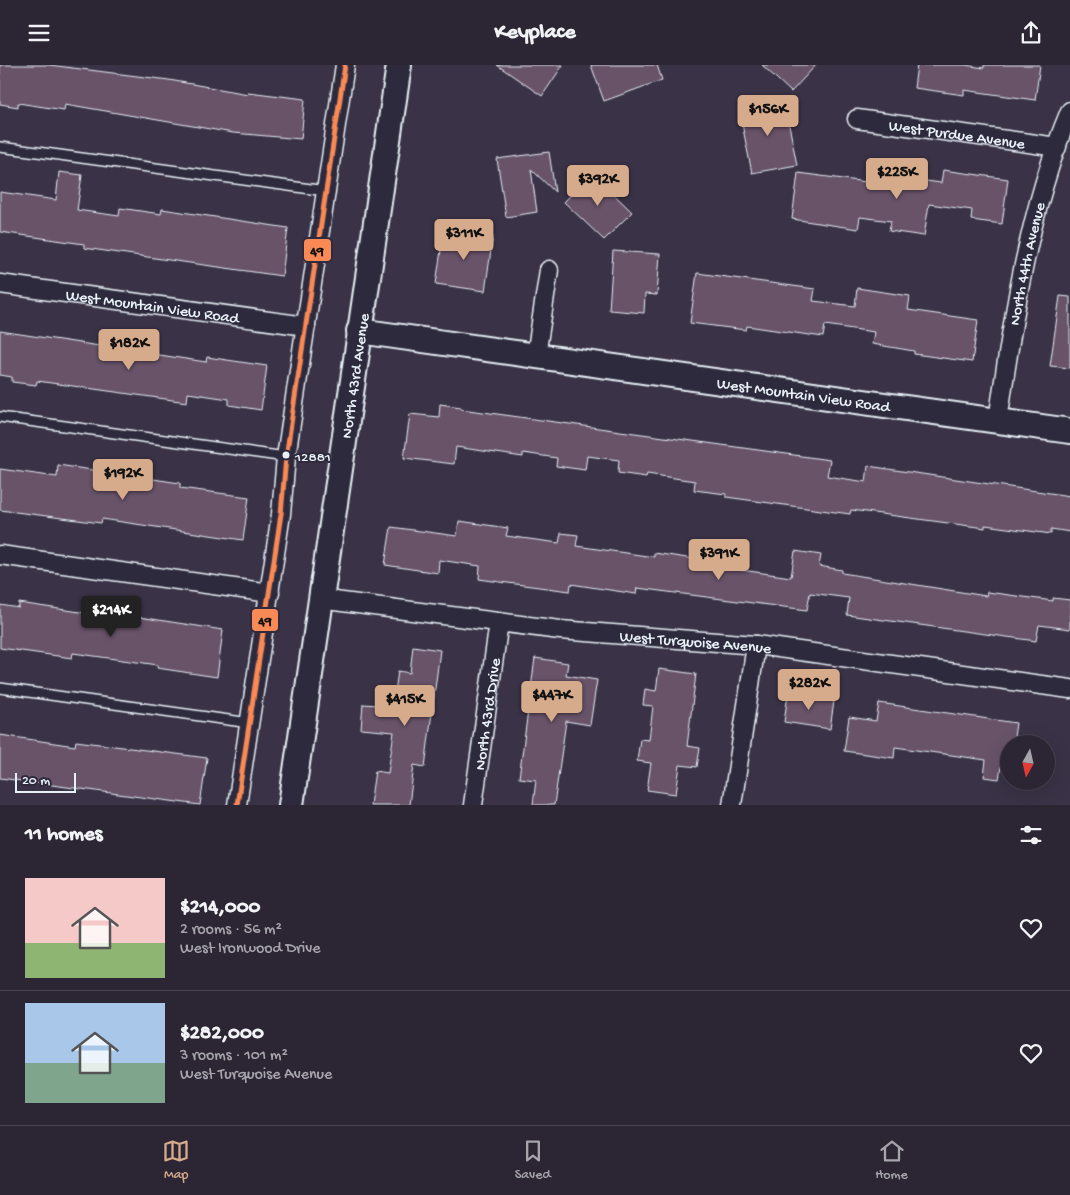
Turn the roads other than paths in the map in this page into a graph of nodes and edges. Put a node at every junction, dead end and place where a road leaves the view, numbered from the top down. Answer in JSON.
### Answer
{"nodes":[{"id":1,"x":345,"y":65,"type":"edge"},
{"id":2,"x":397,"y":65,"type":"edge"},
{"id":3,"x":1070,"y":111,"type":"edge"},
{"id":4,"x":857,"y":119,"type":"dead end"},
{"id":5,"x":0,"y":147,"type":"edge"},
{"id":6,"x":1057,"y":147,"type":"junction"},
{"id":7,"x":326,"y":191,"type":"junction"},
{"id":8,"x":549,"y":269,"type":"dead end"},
{"id":9,"x":0,"y":284,"type":"edge"},
{"id":10,"x":306,"y":326,"type":"junction"},
{"id":11,"x":359,"y":331,"type":"junction"},
{"id":12,"x":536,"y":356,"type":"junction"},
{"id":13,"x":0,"y":417,"type":"edge"},
{"id":14,"x":998,"y":421,"type":"junction"},
{"id":15,"x":1070,"y":431,"type":"edge"},
{"id":16,"x":286,"y":457,"type":"junction"},
{"id":17,"x":0,"y":555,"type":"edge"},
{"id":18,"x":270,"y":593,"type":"junction"},
{"id":19,"x":320,"y":599,"type":"junction"},
{"id":20,"x":499,"y":622,"type":"junction"},
{"id":21,"x":756,"y":645,"type":"junction"},
{"id":22,"x":0,"y":688,"type":"edge"},
{"id":23,"x":1070,"y":689,"type":"edge"},
{"id":24,"x":250,"y":723,"type":"junction"},
{"id":25,"x":238,"y":805,"type":"edge"},
{"id":26,"x":291,"y":805,"type":"edge"},
{"id":27,"x":473,"y":805,"type":"edge"},
{"id":28,"x":732,"y":805,"type":"edge"}],
"edges":[{"from":1,"to":7,"type":"street"},
{"from":2,"to":11,"type":"main road","name":"North 43rd Avenue"},
{"from":3,"to":6,"type":"street","name":"North 44th Avenue"},
{"from":4,"to":6,"type":"street","name":"West Purdue Avenue"},
{"from":5,"to":7,"type":"lane"},
{"from":6,"to":14,"type":"street","name":"North 44th Avenue"},
{"from":7,"to":10,"type":"street"},
{"from":8,"to":12,"type":"street"},
{"from":9,"to":10,"type":"street","name":"West Mountain View Road"},
{"from":10,"to":16,"type":"street"},
{"from":11,"to":12,"type":"main road","name":"West Mountain View Road"},
{"from":11,"to":19,"type":"main road","name":"North 43rd Avenue"},
{"from":12,"to":14,"type":"main road","name":"West Mountain View Road"},
{"from":13,"to":16,"type":"lane"},
{"from":14,"to":15,"type":"main road","name":"West Mountain View Road"},
{"from":16,"to":18,"type":"street"},
{"from":17,"to":18,"type":"street"},
{"from":18,"to":24,"type":"street"},
{"from":19,"to":20,"type":"street","name":"West Turquoise Avenue"},
{"from":19,"to":26,"type":"main road","name":"North 43rd Avenue"},
{"from":20,"to":21,"type":"street","name":"West Turquoise Avenue"},
{"from":20,"to":27,"type":"street","name":"North 43rd Drive"},
{"from":21,"to":23,"type":"street","name":"West Turquoise Avenue"},
{"from":21,"to":28,"type":"street"},
{"from":22,"to":24,"type":"lane"},
{"from":24,"to":25,"type":"street"}]}
